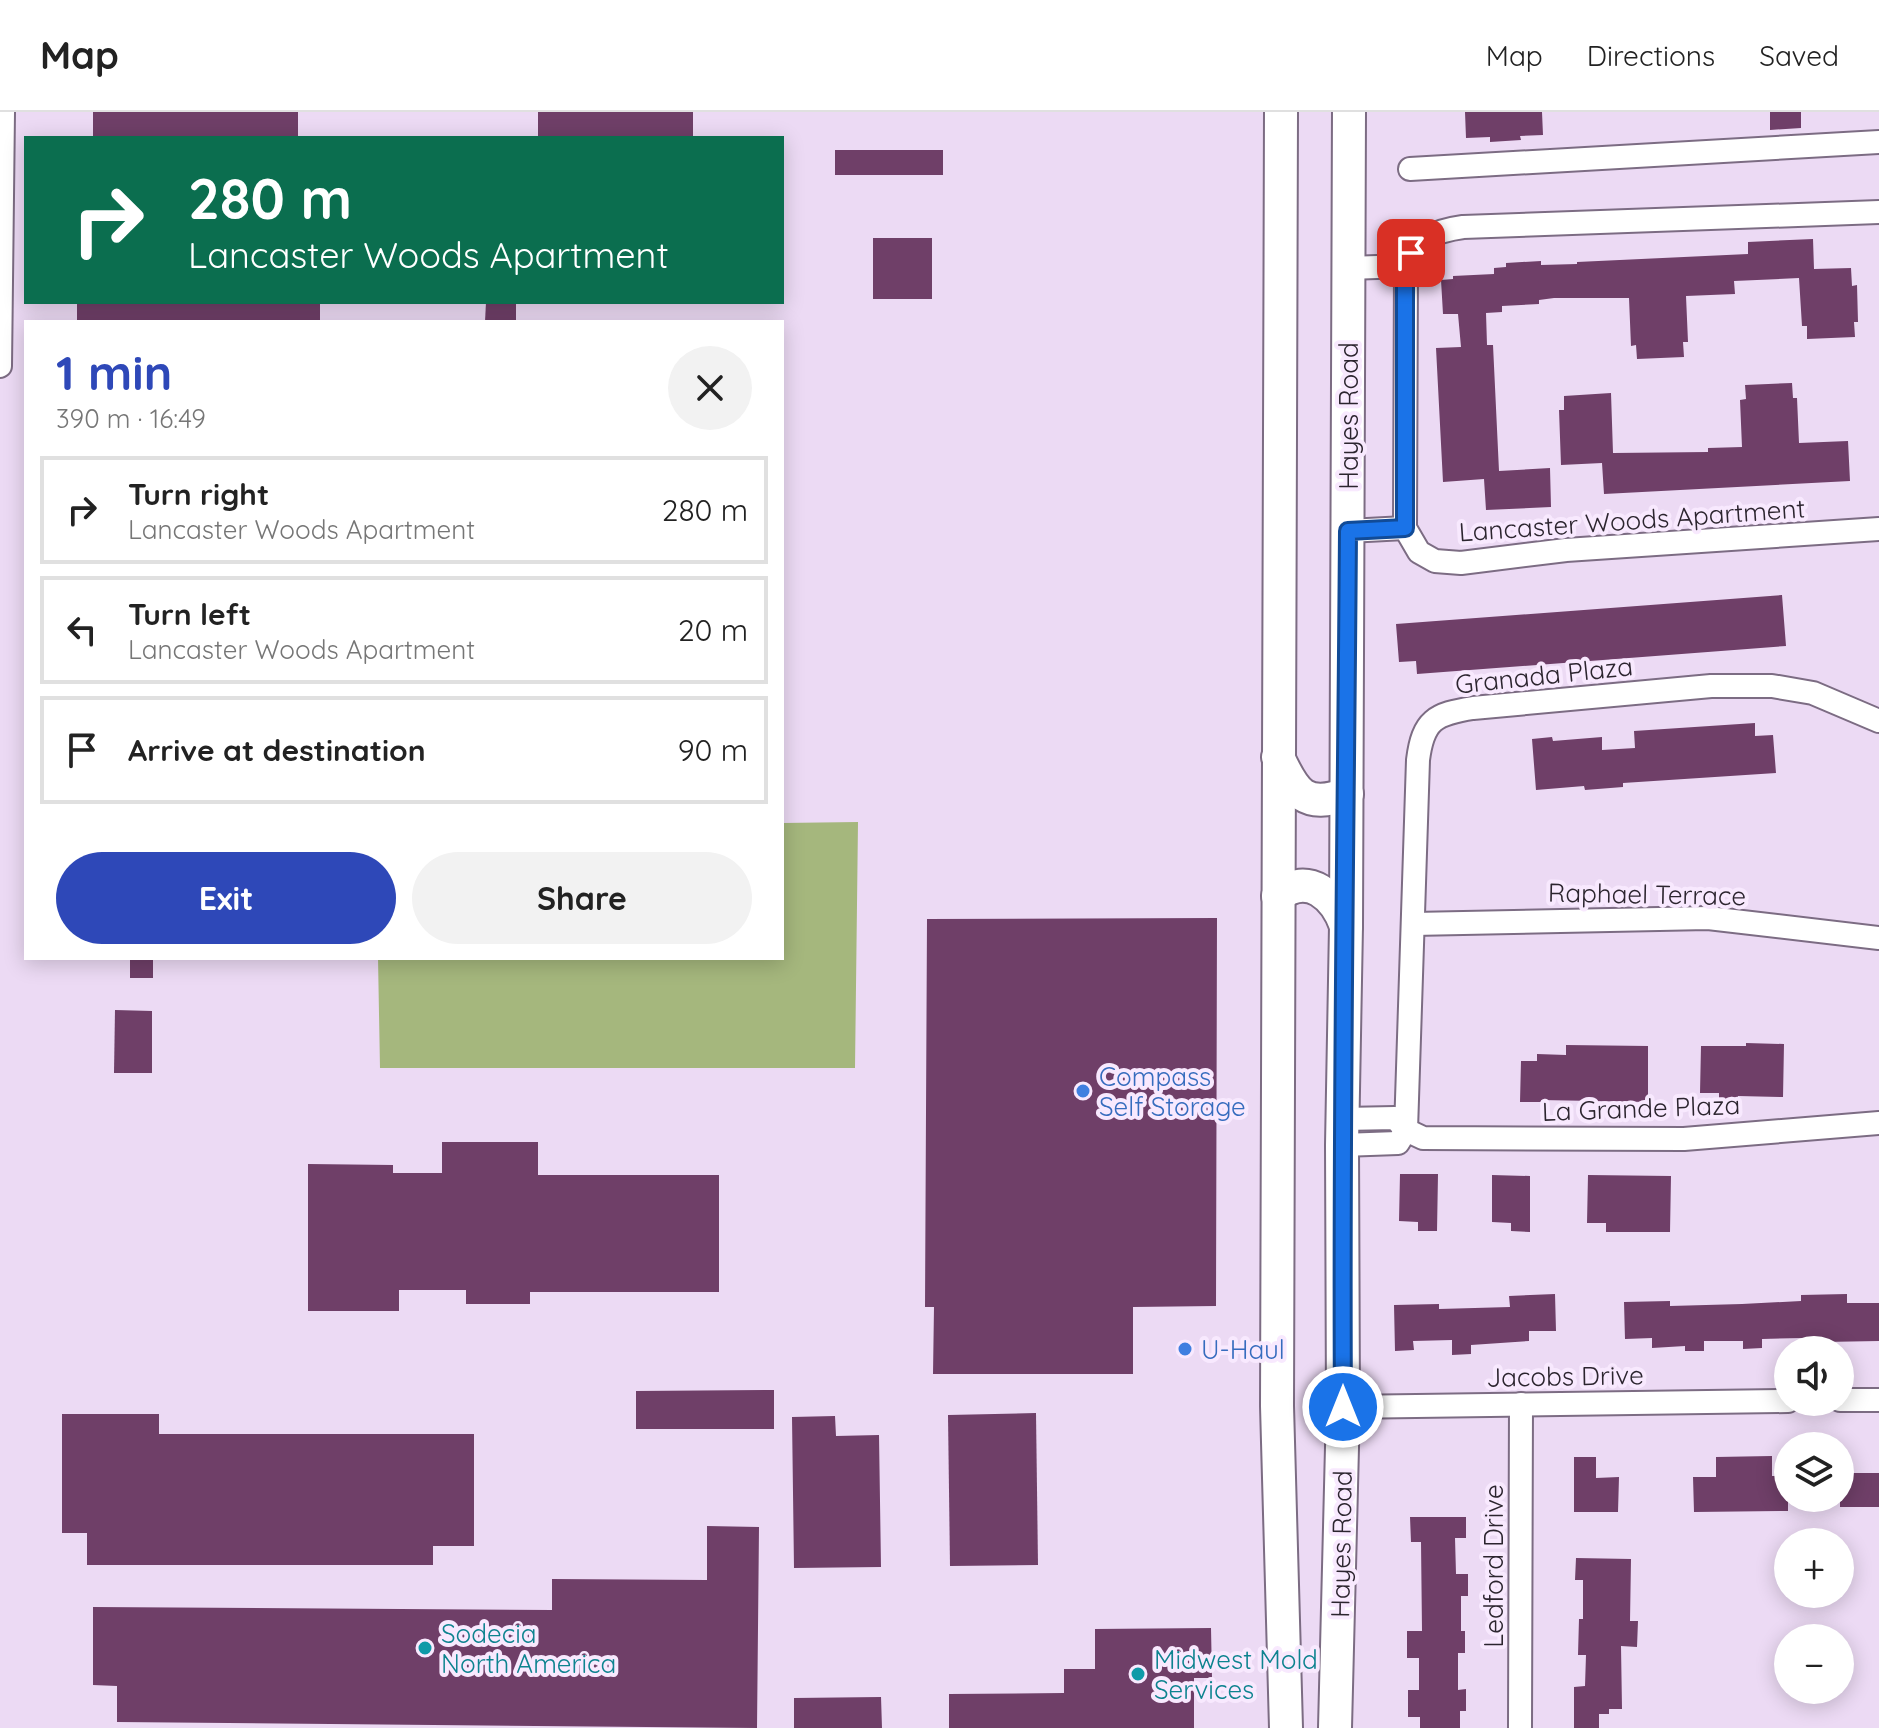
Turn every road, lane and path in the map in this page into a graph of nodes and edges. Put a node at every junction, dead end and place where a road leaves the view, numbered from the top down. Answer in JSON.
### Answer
{"nodes":[{"id":1,"x":3,"y":112,"type":"edge"},
{"id":2,"x":1281,"y":112,"type":"edge"},
{"id":3,"x":1349,"y":112,"type":"edge"},
{"id":4,"x":1879,"y":142,"type":"edge"},
{"id":5,"x":1410,"y":169,"type":"dead end"},
{"id":6,"x":1879,"y":212,"type":"edge"},
{"id":7,"x":1406,"y":266,"type":"junction"},
{"id":8,"x":1348,"y":268,"type":"junction"},
{"id":9,"x":0,"y":366,"type":"edge"},
{"id":10,"x":1405,"y":528,"type":"junction"},
{"id":11,"x":1879,"y":529,"type":"edge"},
{"id":12,"x":1348,"y":531,"type":"junction"},
{"id":13,"x":1879,"y":721,"type":"edge"},
{"id":14,"x":1278,"y":757,"type":"junction"},
{"id":15,"x":1347,"y":794,"type":"junction"},
{"id":16,"x":1278,"y":896,"type":"junction"},
{"id":17,"x":1413,"y":924,"type":"junction"},
{"id":18,"x":1346,"y":926,"type":"junction"},
{"id":19,"x":1879,"y":938,"type":"edge"},
{"id":20,"x":1879,"y":1123,"type":"edge"},
{"id":21,"x":1406,"y":1130,"type":"junction"},
{"id":22,"x":1343,"y":1132,"type":"junction"},
{"id":23,"x":1854,"y":1400,"type":"edge"},
{"id":24,"x":1879,"y":1400,"type":"edge"},
{"id":25,"x":1774,"y":1401,"type":"edge"},
{"id":26,"x":1521,"y":1404,"type":"junction"},
{"id":27,"x":1343,"y":1407,"type":"junction"},
{"id":28,"x":1285,"y":1713,"type":"edge"},
{"id":29,"x":1336,"y":1713,"type":"edge"},
{"id":30,"x":1520,"y":1728,"type":"edge"}],
"edges":[{"from":1,"to":9,"type":"street"},
{"from":2,"to":14,"type":"street"},
{"from":3,"to":8,"type":"street","name":"Hayes Road"},
{"from":4,"to":5,"type":"street"},
{"from":6,"to":7,"type":"street"},
{"from":7,"to":8,"type":"street"},
{"from":7,"to":10,"type":"street"},
{"from":8,"to":12,"type":"street","name":"Hayes Road"},
{"from":10,"to":11,"type":"street","name":"Lancaster Woods Apartment"},
{"from":10,"to":12,"type":"street"},
{"from":12,"to":15,"type":"street","name":"Hayes Road"},
{"from":13,"to":17,"type":"street","name":"Granada Plaza"},
{"from":14,"to":15,"type":"street"},
{"from":14,"to":16,"type":"street"},
{"from":15,"to":18,"type":"street","name":"Hayes Road"},
{"from":16,"to":18,"type":"street"},
{"from":16,"to":28,"type":"street"},
{"from":17,"to":19,"type":"street","name":"Raphael Terrace"},
{"from":17,"to":21,"type":"street","name":"Granada Plaza"},
{"from":18,"to":22,"type":"street","name":"Hayes Road"},
{"from":20,"to":21,"type":"street","name":"La Grande Plaza"},
{"from":21,"to":22,"type":"street"},
{"from":22,"to":27,"type":"street","name":"Hayes Road"},
{"from":23,"to":24,"type":"street"},
{"from":25,"to":26,"type":"street","name":"Jacobs Drive"},
{"from":26,"to":27,"type":"street","name":"Jacobs Drive"},
{"from":26,"to":30,"type":"street","name":"Ledford Drive"},
{"from":27,"to":29,"type":"street","name":"Hayes Road"},
{"from":28,"to":29,"type":"street"}]}
